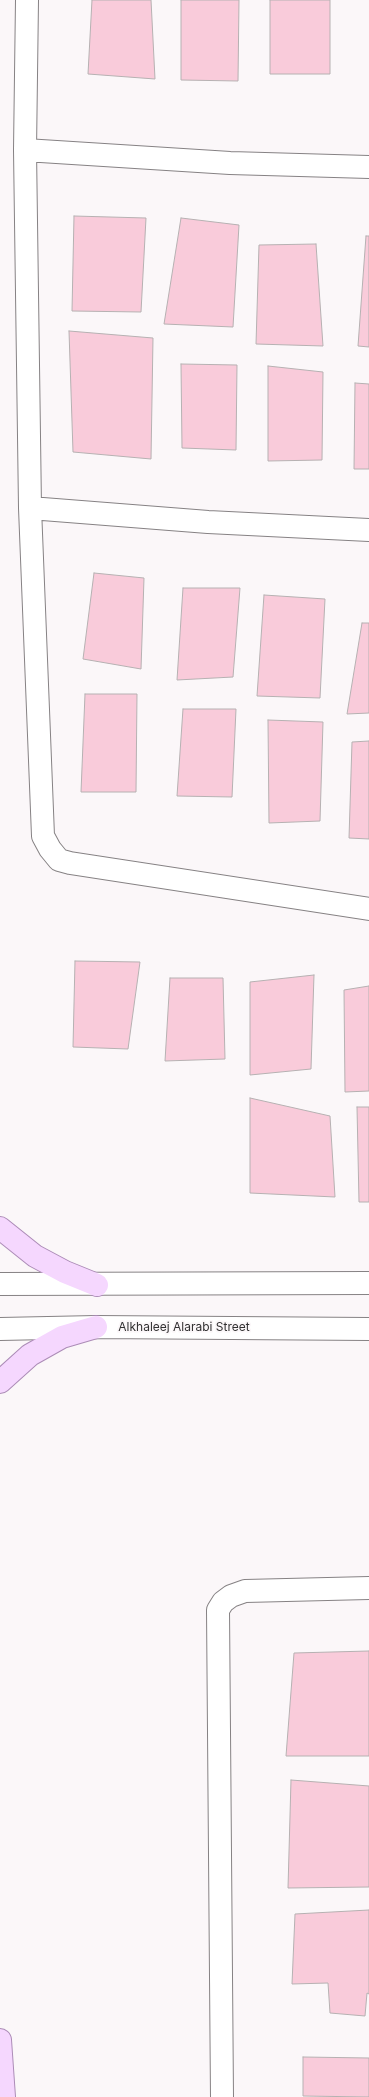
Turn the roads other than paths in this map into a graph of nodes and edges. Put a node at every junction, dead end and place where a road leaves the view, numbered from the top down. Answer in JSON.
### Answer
{"nodes":[{"id":1,"x":27,"y":0,"type":"edge"},
{"id":2,"x":25,"y":150,"type":"junction"},
{"id":3,"x":369,"y":167,"type":"edge"},
{"id":4,"x":30,"y":508,"type":"junction"},
{"id":5,"x":369,"y":530,"type":"edge"},
{"id":6,"x":369,"y":909,"type":"edge"},
{"id":7,"x":0,"y":1228,"type":"edge"},
{"id":8,"x":369,"y":1283,"type":"edge"},
{"id":9,"x":0,"y":1284,"type":"edge"},
{"id":10,"x":97,"y":1284,"type":"junction"},
{"id":11,"x":96,"y":1327,"type":"junction"},
{"id":12,"x":369,"y":1328,"type":"edge"},
{"id":13,"x":0,"y":1329,"type":"edge"},
{"id":14,"x":0,"y":1382,"type":"edge"},
{"id":15,"x":369,"y":1588,"type":"edge"},
{"id":16,"x":0,"y":2040,"type":"edge"},
{"id":17,"x":4,"y":2097,"type":"edge"},
{"id":18,"x":222,"y":2097,"type":"edge"}],
"edges":[{"from":1,"to":2,"type":"street"},
{"from":2,"to":3,"type":"street"},
{"from":2,"to":4,"type":"street"},
{"from":4,"to":5,"type":"street"},
{"from":4,"to":6,"type":"street"},
{"from":7,"to":10,"type":"main road"},
{"from":8,"to":10,"type":"street"},
{"from":9,"to":10,"type":"street"},
{"from":11,"to":12,"type":"street","name":"Alkhaleej Alarabi Street"},
{"from":11,"to":13,"type":"street","name":"Alkhaleej Alarabi Street"},
{"from":11,"to":14,"type":"main road"},
{"from":15,"to":18,"type":"street"},
{"from":16,"to":17,"type":"main road"}]}
